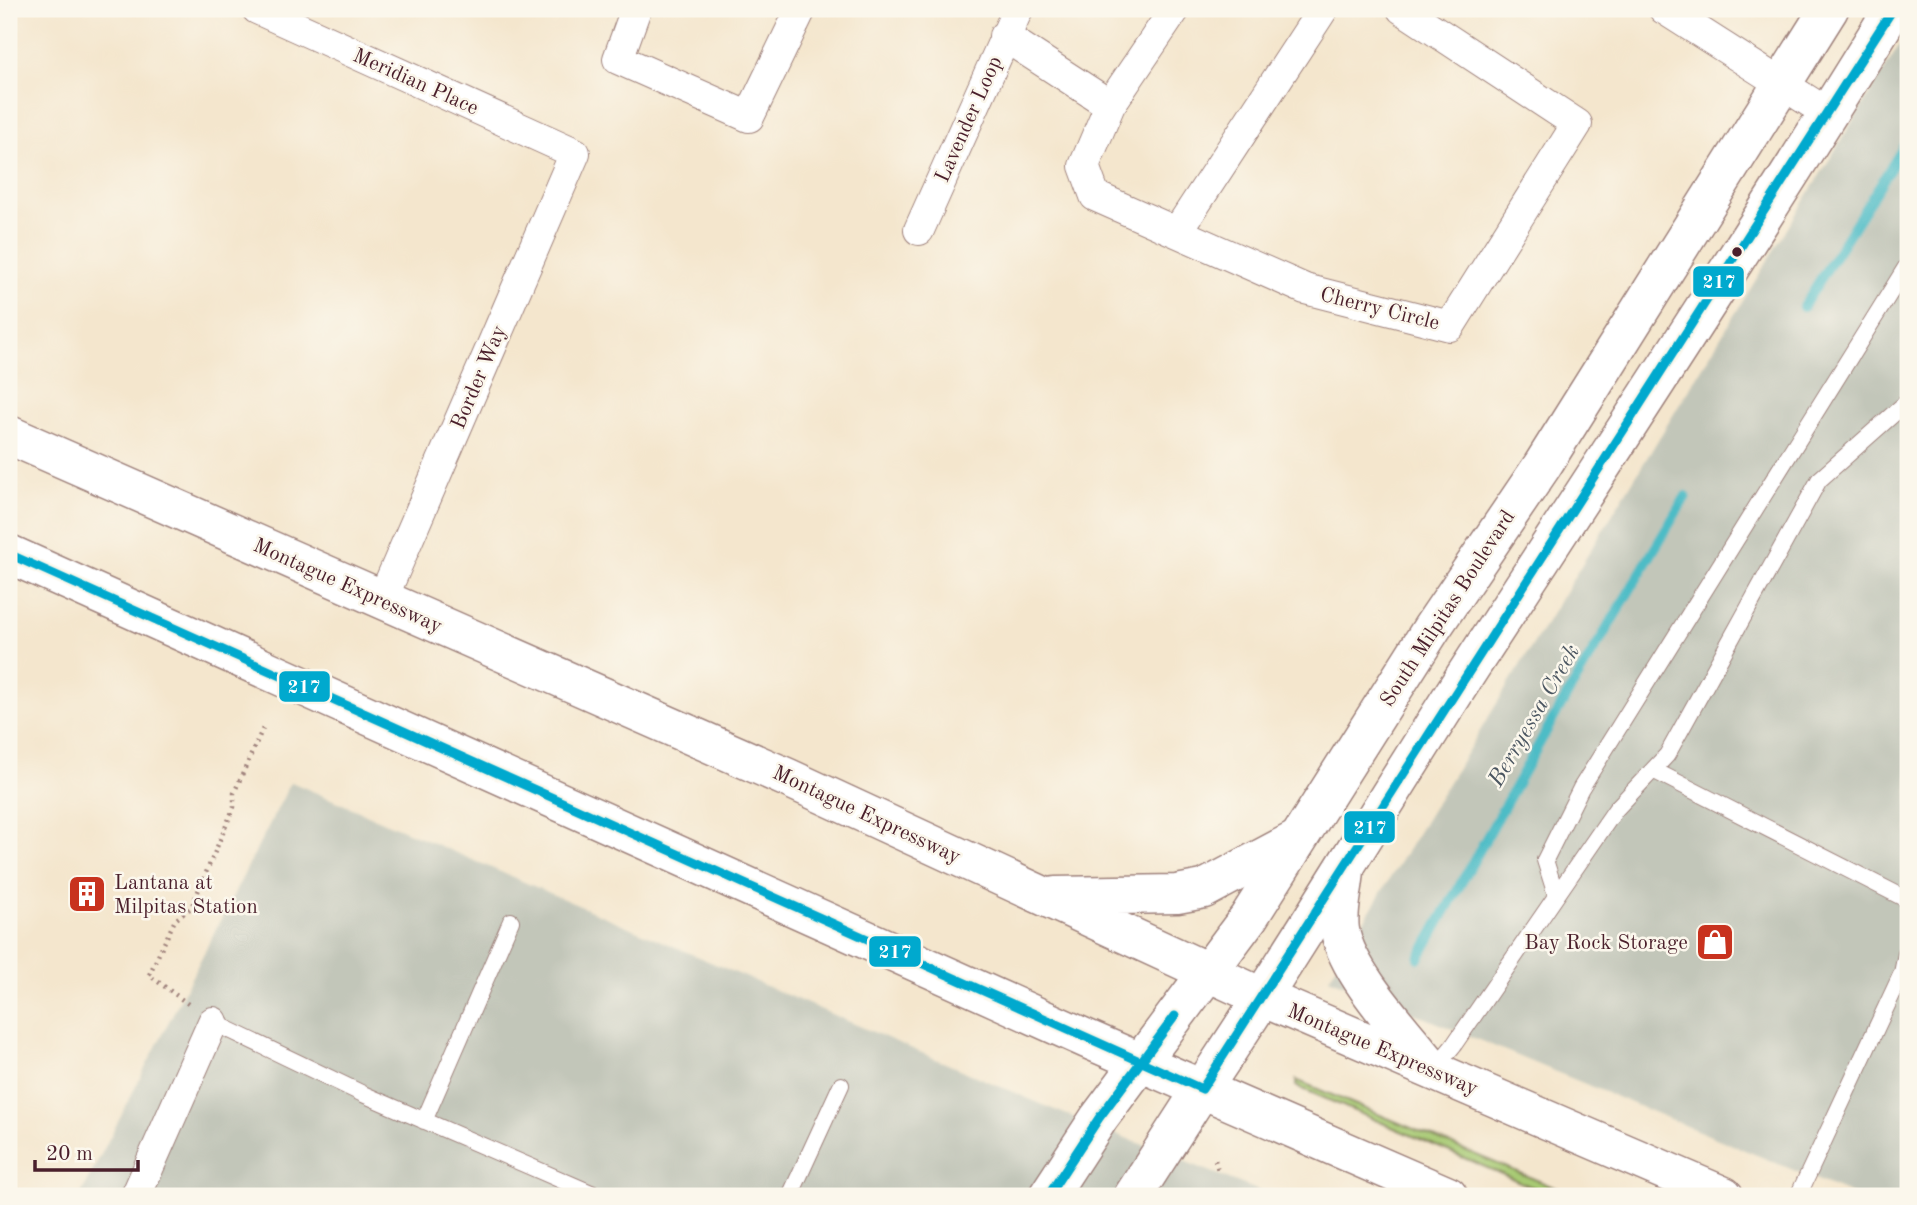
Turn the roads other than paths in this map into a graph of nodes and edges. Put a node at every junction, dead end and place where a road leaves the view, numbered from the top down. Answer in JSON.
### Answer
{"nodes":[{"id":1,"x":257,"y":9,"type":"edge"},
{"id":2,"x":636,"y":9,"type":"edge"},
{"id":3,"x":801,"y":9,"type":"edge"},
{"id":4,"x":1018,"y":9,"type":"edge"},
{"id":5,"x":1175,"y":9,"type":"edge"},
{"id":6,"x":1323,"y":9,"type":"edge"},
{"id":7,"x":1402,"y":9,"type":"edge"},
{"id":8,"x":1664,"y":9,"type":"edge"},
{"id":9,"x":1829,"y":9,"type":"edge"},
{"id":10,"x":1893,"y":9,"type":"edge"},
{"id":11,"x":1004,"y":36,"type":"junction"},
{"id":12,"x":1781,"y":85,"type":"junction"},
{"id":13,"x":1110,"y":105,"type":"junction"},
{"id":14,"x":1829,"y":114,"type":"junction"},
{"id":15,"x":575,"y":153,"type":"joint"},
{"id":16,"x":919,"y":230,"type":"dead end"},
{"id":17,"x":1177,"y":232,"type":"junction"},
{"id":18,"x":1908,"y":264,"type":"edge"},
{"id":19,"x":1908,"y":401,"type":"edge"},
{"id":20,"x":9,"y":435,"type":"edge"},
{"id":21,"x":9,"y":554,"type":"edge"},
{"id":22,"x":382,"y":600,"type":"junction"},
{"id":23,"x":1653,"y":770,"type":"junction"},
{"id":24,"x":1297,"y":840,"type":"junction"},
{"id":25,"x":1346,"y":870,"type":"junction"},
{"id":26,"x":1556,"y":895,"type":"junction"},
{"id":27,"x":1046,"y":897,"type":"junction"},
{"id":28,"x":1908,"y":900,"type":"edge"},
{"id":29,"x":511,"y":921,"type":"dead end"},
{"id":30,"x":1908,"y":944,"type":"edge"},
{"id":31,"x":1208,"y":973,"type":"junction"},
{"id":32,"x":1264,"y":998,"type":"junction"},
{"id":33,"x":213,"y":1022,"type":"joint"},
{"id":34,"x":1140,"y":1063,"type":"junction"},
{"id":35,"x":1433,"y":1070,"type":"junction"},
{"id":36,"x":841,"y":1085,"type":"dead end"},
{"id":37,"x":1202,"y":1089,"type":"junction"},
{"id":38,"x":424,"y":1121,"type":"junction"},
{"id":39,"x":136,"y":1196,"type":"edge"},
{"id":40,"x":598,"y":1196,"type":"edge"},
{"id":41,"x":790,"y":1196,"type":"edge"},
{"id":42,"x":1048,"y":1196,"type":"edge"},
{"id":43,"x":1133,"y":1196,"type":"edge"},
{"id":44,"x":1448,"y":1196,"type":"edge"},
{"id":45,"x":1724,"y":1196,"type":"edge"},
{"id":46,"x":1798,"y":1196,"type":"edge"}],
"edges":[{"from":1,"to":15,"type":"street","name":"Meridian Place"},
{"from":2,"to":3,"type":"street"},
{"from":4,"to":11,"type":"street","name":"Lavender Loop"},
{"from":5,"to":13,"type":"street","name":"Cherry Circle"},
{"from":6,"to":17,"type":"street"},
{"from":7,"to":17,"type":"street","name":"Cherry Circle"},
{"from":8,"to":12,"type":"street"},
{"from":9,"to":12,"type":"main road","name":"South Milpitas Boulevard"},
{"from":10,"to":14,"type":"main road"},
{"from":11,"to":13,"type":"street"},
{"from":11,"to":16,"type":"street","name":"Lavender Loop"},
{"from":12,"to":14,"type":"street"},
{"from":12,"to":24,"type":"main road","name":"South Milpitas Boulevard"},
{"from":13,"to":17,"type":"street","name":"Cherry Circle"},
{"from":14,"to":25,"type":"main road"},
{"from":15,"to":22,"type":"street","name":"Border Way"},
{"from":18,"to":26,"type":"lane"},
{"from":19,"to":23,"type":"lane"},
{"from":20,"to":22,"type":"main road","name":"Montague Expressway"},
{"from":21,"to":34,"type":"main road"},
{"from":22,"to":27,"type":"main road","name":"Montague Expressway"},
{"from":23,"to":26,"type":"lane"},
{"from":23,"to":28,"type":"lane"},
{"from":24,"to":27,"type":"main road"},
{"from":24,"to":31,"type":"main road","name":"South Milpitas Boulevard"},
{"from":25,"to":32,"type":"main road"},
{"from":25,"to":35,"type":"main road"},
{"from":26,"to":35,"type":"lane"},
{"from":27,"to":31,"type":"main road","name":"Montague Expressway"},
{"from":29,"to":38,"type":"lane"},
{"from":30,"to":46,"type":"lane"},
{"from":31,"to":32,"type":"main road","name":"Montague Expressway"},
{"from":31,"to":34,"type":"main road","name":"South Milpitas Boulevard"},
{"from":32,"to":35,"type":"main road","name":"Montague Expressway"},
{"from":32,"to":37,"type":"main road"},
{"from":33,"to":38,"type":"lane"},
{"from":33,"to":39,"type":"street"},
{"from":34,"to":37,"type":"main road"},
{"from":34,"to":42,"type":"main road","name":"South Milpitas Boulevard"},
{"from":35,"to":45,"type":"main road","name":"Montague Expressway"},
{"from":36,"to":41,"type":"lane"},
{"from":37,"to":43,"type":"main road"},
{"from":37,"to":44,"type":"main road"},
{"from":38,"to":40,"type":"lane"}]}
